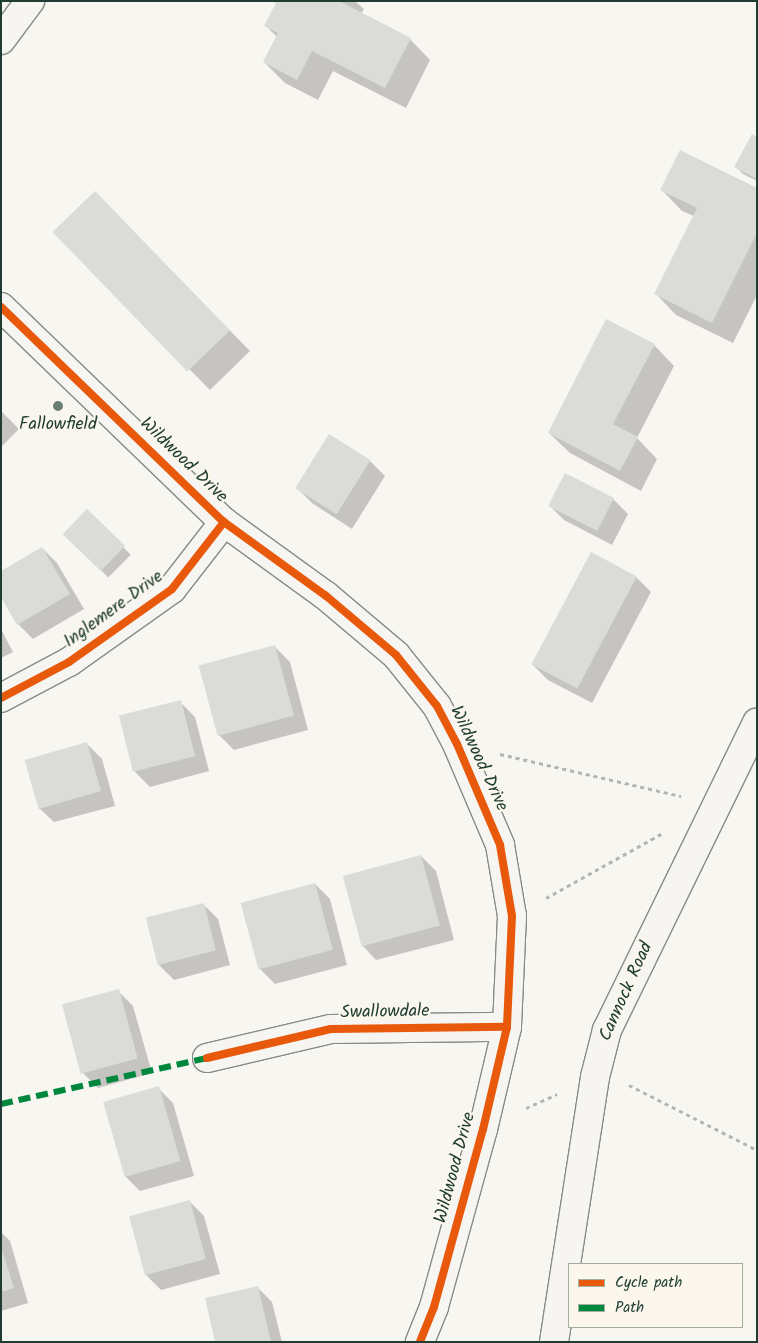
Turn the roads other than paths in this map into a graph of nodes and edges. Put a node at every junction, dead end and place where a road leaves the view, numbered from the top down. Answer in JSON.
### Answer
{"nodes":[{"id":1,"x":30,"y":1,"type":"edge"},
{"id":2,"x":1,"y":40,"type":"edge"},
{"id":3,"x":1,"y":307,"type":"edge"},
{"id":4,"x":224,"y":522,"type":"junction"},
{"id":5,"x":1,"y":698,"type":"edge"},
{"id":6,"x":757,"y":723,"type":"edge"},
{"id":7,"x":507,"y":1027,"type":"junction"},
{"id":8,"x":207,"y":1058,"type":"dead end"},
{"id":9,"x":420,"y":1342,"type":"edge"},
{"id":10,"x":554,"y":1342,"type":"edge"}],
"edges":[{"from":1,"to":2,"type":"street"},
{"from":3,"to":4,"type":"street","name":"Wildwood Drive"},
{"from":4,"to":5,"type":"street","name":"Inglemere Drive"},
{"from":4,"to":7,"type":"street","name":"Wildwood Drive"},
{"from":6,"to":10,"type":"street","name":"Cannock Road"},
{"from":7,"to":8,"type":"street","name":"Swallowdale"},
{"from":7,"to":9,"type":"street","name":"Wildwood Drive"}]}
